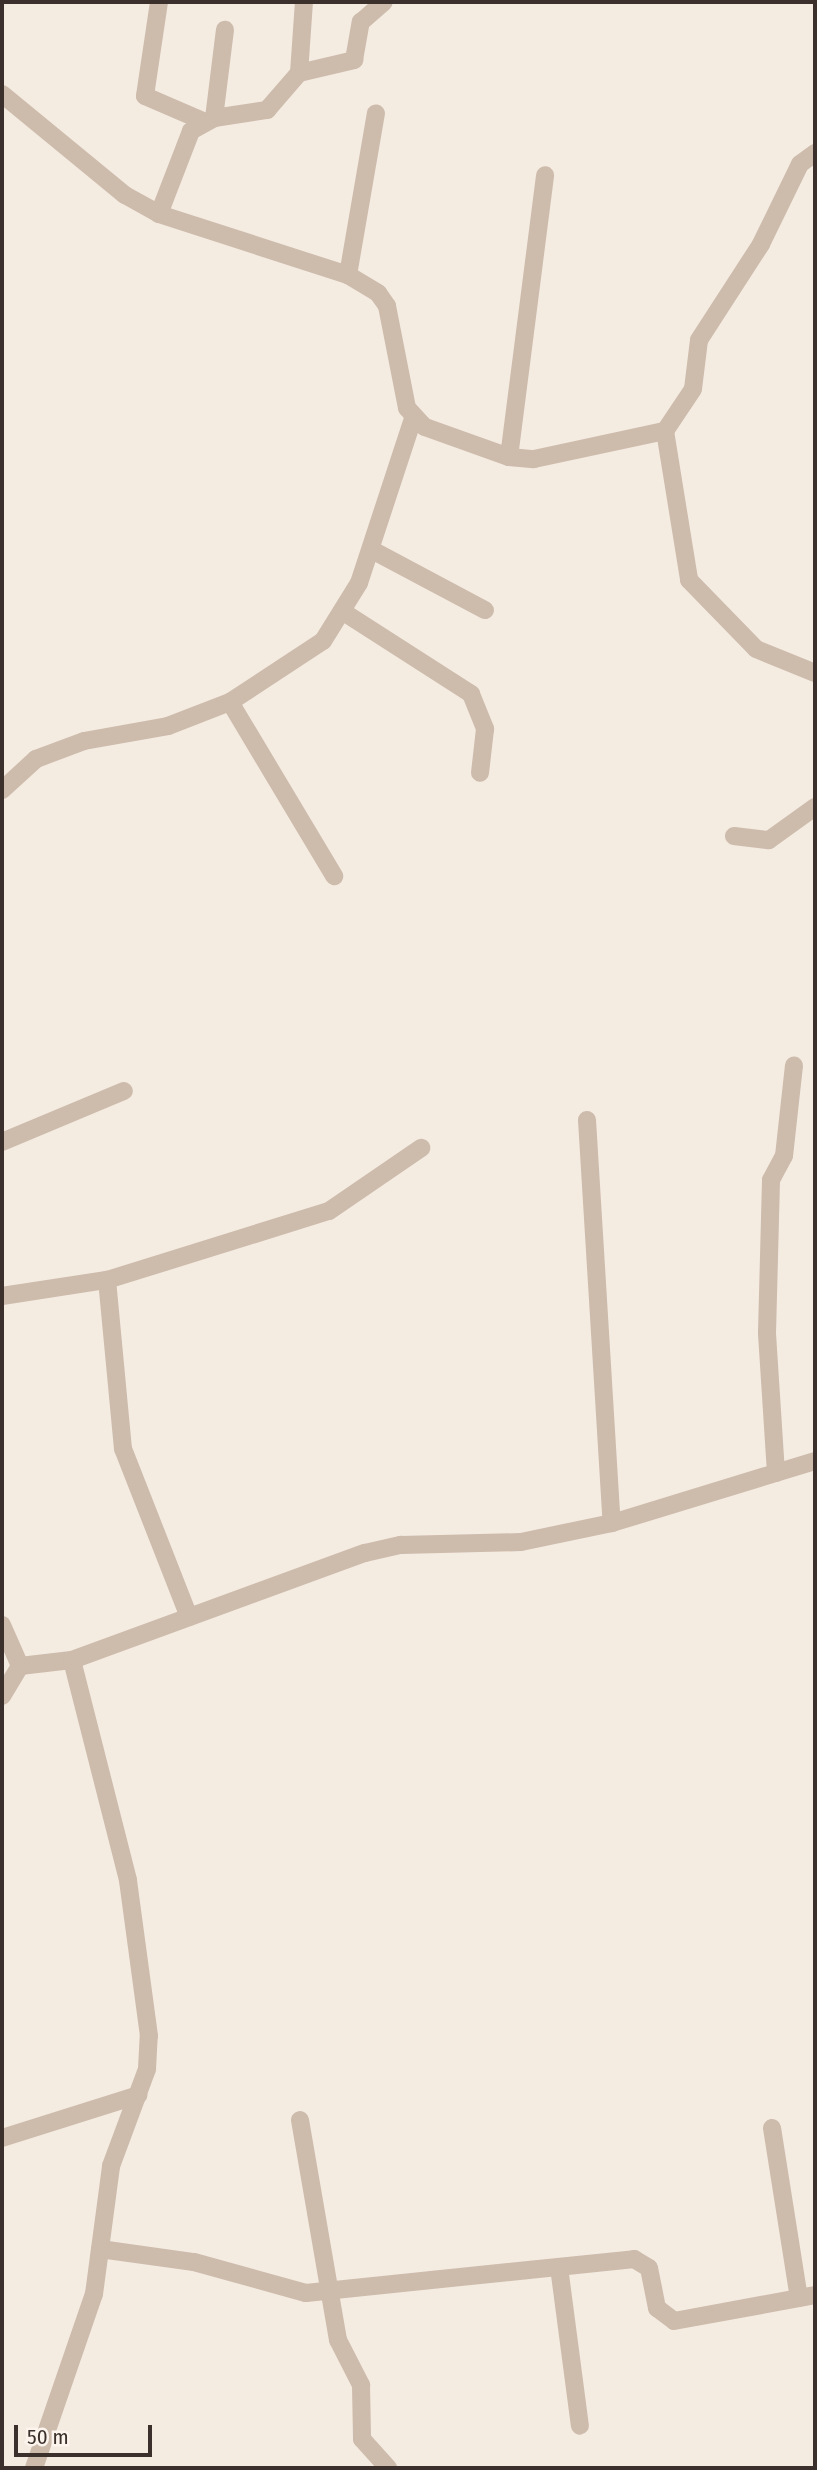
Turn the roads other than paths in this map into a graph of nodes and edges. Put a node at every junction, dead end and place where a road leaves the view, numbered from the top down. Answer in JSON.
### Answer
{"nodes":[{"id":1,"x":159,"y":2,"type":"edge"},
{"id":2,"x":304,"y":2,"type":"edge"},
{"id":3,"x":384,"y":2,"type":"edge"},
{"id":4,"x":225,"y":30,"type":"dead end"},
{"id":5,"x":299,"y":74,"type":"junction"},
{"id":6,"x":2,"y":94,"type":"edge"},
{"id":7,"x":376,"y":113,"type":"dead end"},
{"id":8,"x":210,"y":120,"type":"junction"},
{"id":9,"x":815,"y":153,"type":"edge"},
{"id":10,"x":545,"y":176,"type":"dead end"},
{"id":11,"x":159,"y":214,"type":"junction"},
{"id":12,"x":348,"y":275,"type":"junction"},
{"id":13,"x":413,"y":419,"type":"junction"},
{"id":14,"x":664,"y":431,"type":"junction"},
{"id":15,"x":509,"y":457,"type":"junction"},
{"id":16,"x":372,"y":550,"type":"junction"},
{"id":17,"x":485,"y":610,"type":"dead end"},
{"id":18,"x":345,"y":613,"type":"junction"},
{"id":19,"x":815,"y":673,"type":"edge"},
{"id":20,"x":230,"y":702,"type":"junction"},
{"id":21,"x":480,"y":773,"type":"dead end"},
{"id":22,"x":2,"y":790,"type":"edge"},
{"id":23,"x":815,"y":807,"type":"edge"},
{"id":24,"x":734,"y":836,"type":"dead end"},
{"id":25,"x":334,"y":876,"type":"dead end"},
{"id":26,"x":794,"y":1066,"type":"dead end"},
{"id":27,"x":124,"y":1091,"type":"dead end"},
{"id":28,"x":587,"y":1120,"type":"dead end"},
{"id":29,"x":2,"y":1142,"type":"edge"},
{"id":30,"x":421,"y":1148,"type":"dead end"},
{"id":31,"x":107,"y":1280,"type":"junction"},
{"id":32,"x":2,"y":1296,"type":"edge"},
{"id":33,"x":815,"y":1461,"type":"edge"},
{"id":34,"x":776,"y":1473,"type":"junction"},
{"id":35,"x":612,"y":1523,"type":"junction"},
{"id":36,"x":189,"y":1617,"type":"junction"},
{"id":37,"x":2,"y":1625,"type":"edge"},
{"id":38,"x":72,"y":1660,"type":"junction"},
{"id":39,"x":20,"y":1666,"type":"junction"},
{"id":40,"x":2,"y":1696,"type":"edge"},
{"id":41,"x":138,"y":2095,"type":"junction"},
{"id":42,"x":300,"y":2120,"type":"dead end"},
{"id":43,"x":772,"y":2128,"type":"dead end"},
{"id":44,"x":2,"y":2138,"type":"edge"},
{"id":45,"x":100,"y":2249,"type":"junction"},
{"id":46,"x":559,"y":2267,"type":"junction"},
{"id":47,"x":328,"y":2292,"type":"junction"},
{"id":48,"x":807,"y":2296,"type":"edge"},
{"id":49,"x":580,"y":2426,"type":"dead end"},
{"id":50,"x":34,"y":2468,"type":"edge"},
{"id":51,"x":388,"y":2468,"type":"edge"}],
"edges":[{"from":1,"to":8,"type":"street"},
{"from":2,"to":5,"type":"street"},
{"from":3,"to":5,"type":"street"},
{"from":4,"to":8,"type":"street"},
{"from":5,"to":8,"type":"street"},
{"from":6,"to":11,"type":"street"},
{"from":7,"to":12,"type":"street"},
{"from":8,"to":11,"type":"street"},
{"from":9,"to":14,"type":"street"},
{"from":10,"to":15,"type":"street"},
{"from":11,"to":12,"type":"street"},
{"from":12,"to":13,"type":"street"},
{"from":13,"to":15,"type":"street"},
{"from":13,"to":16,"type":"street"},
{"from":14,"to":15,"type":"street"},
{"from":14,"to":19,"type":"street"},
{"from":16,"to":17,"type":"street"},
{"from":16,"to":18,"type":"street"},
{"from":18,"to":20,"type":"street"},
{"from":18,"to":21,"type":"street"},
{"from":20,"to":22,"type":"street"},
{"from":20,"to":25,"type":"street"},
{"from":23,"to":24,"type":"street"},
{"from":26,"to":34,"type":"street"},
{"from":27,"to":29,"type":"street"},
{"from":28,"to":35,"type":"street"},
{"from":30,"to":31,"type":"street"},
{"from":31,"to":32,"type":"street"},
{"from":31,"to":36,"type":"street"},
{"from":33,"to":34,"type":"street"},
{"from":34,"to":35,"type":"street"},
{"from":35,"to":36,"type":"street"},
{"from":36,"to":38,"type":"street"},
{"from":37,"to":39,"type":"street"},
{"from":38,"to":39,"type":"street"},
{"from":38,"to":41,"type":"street"},
{"from":39,"to":40,"type":"street"},
{"from":41,"to":44,"type":"street"},
{"from":41,"to":45,"type":"street"},
{"from":42,"to":47,"type":"street"},
{"from":43,"to":48,"type":"street"},
{"from":45,"to":47,"type":"street"},
{"from":45,"to":50,"type":"street"},
{"from":46,"to":47,"type":"street"},
{"from":46,"to":48,"type":"street"},
{"from":46,"to":49,"type":"street"},
{"from":47,"to":51,"type":"street"}]}
